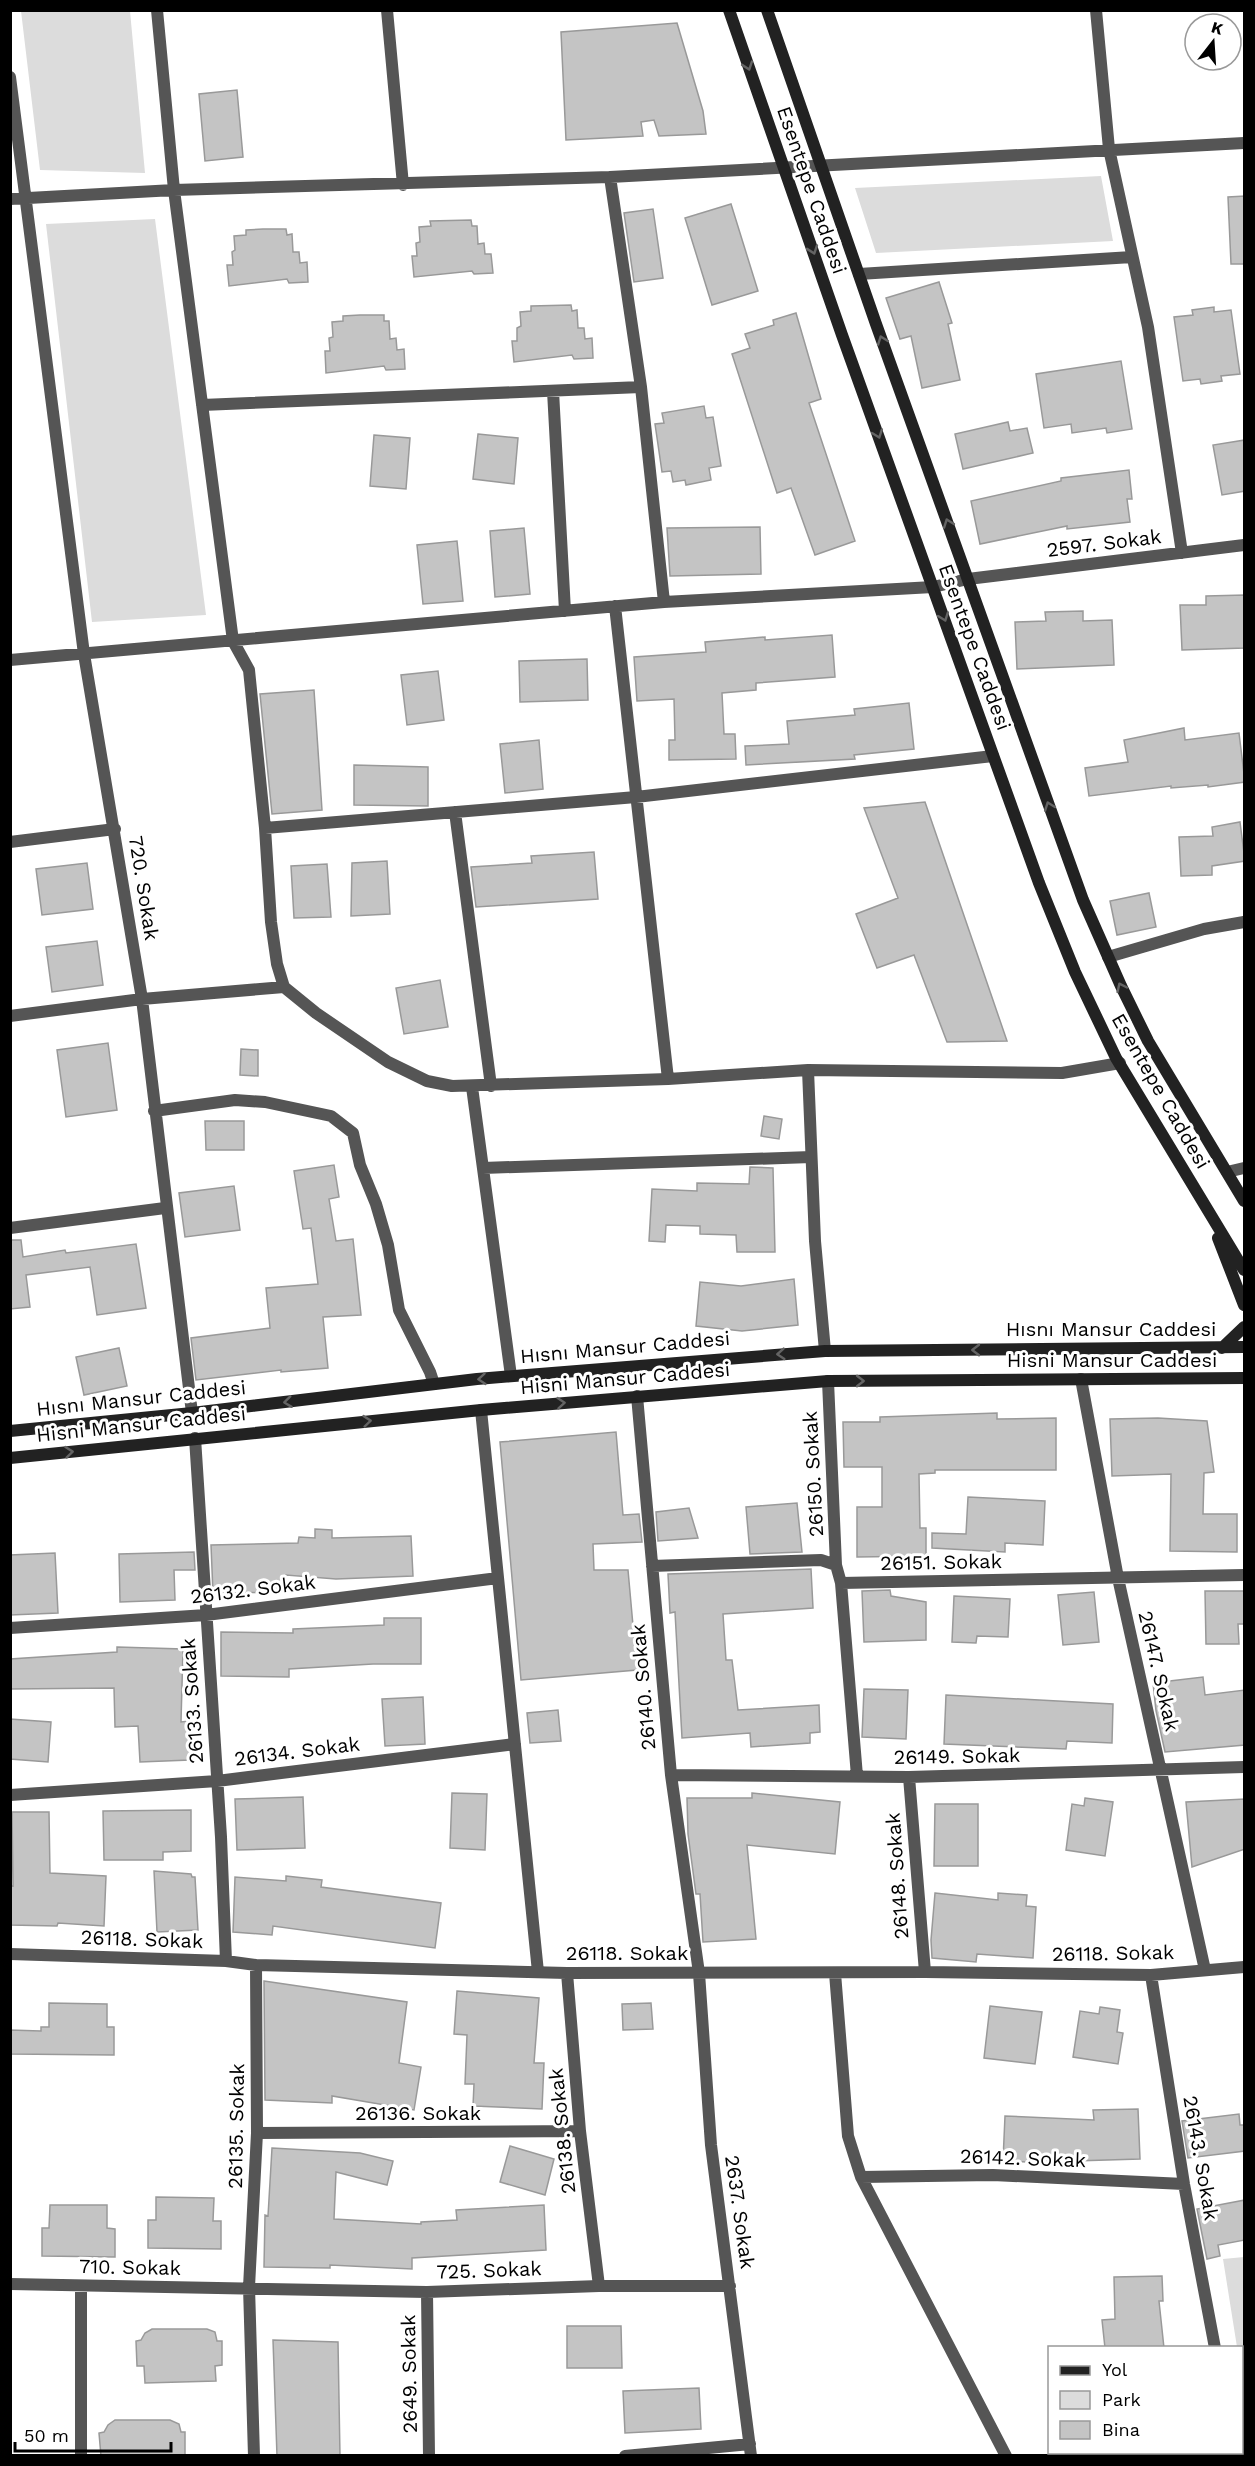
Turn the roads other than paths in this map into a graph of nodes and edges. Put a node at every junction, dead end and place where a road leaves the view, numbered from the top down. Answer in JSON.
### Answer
{"nodes":[{"id":1,"x":157,"y":10,"type":"edge"},
{"id":2,"x":387,"y":10,"type":"edge"},
{"id":3,"x":729,"y":10,"type":"edge"},
{"id":4,"x":767,"y":10,"type":"edge"},
{"id":5,"x":1096,"y":10,"type":"edge"},
{"id":6,"x":10,"y":77,"type":"edge"},
{"id":7,"x":1245,"y":143,"type":"edge"},
{"id":8,"x":1108,"y":149,"type":"junction"},
{"id":9,"x":821,"y":167,"type":"junction"},
{"id":10,"x":784,"y":169,"type":"junction"},
{"id":11,"x":610,"y":177,"type":"junction"},
{"id":12,"x":403,"y":185,"type":"junction"},
{"id":13,"x":174,"y":190,"type":"junction"},
{"id":14,"x":10,"y":199,"type":"edge"},
{"id":15,"x":25,"y":199,"type":"junction"},
{"id":16,"x":1132,"y":257,"type":"junction"},
{"id":17,"x":859,"y":274,"type":"junction"},
{"id":18,"x":641,"y":387,"type":"junction"},
{"id":19,"x":553,"y":391,"type":"junction"},
{"id":20,"x":202,"y":405,"type":"junction"},
{"id":21,"x":1245,"y":545,"type":"edge"},
{"id":22,"x":1182,"y":553,"type":"junction"},
{"id":23,"x":968,"y":579,"type":"junction"},
{"id":24,"x":933,"y":587,"type":"junction"},
{"id":25,"x":664,"y":602,"type":"junction"},
{"id":26,"x":615,"y":606,"type":"junction"},
{"id":27,"x":565,"y":611,"type":"junction"},
{"id":28,"x":233,"y":641,"type":"junction"},
{"id":29,"x":84,"y":654,"type":"junction"},
{"id":30,"x":10,"y":660,"type":"edge"},
{"id":31,"x":993,"y":756,"type":"junction"},
{"id":32,"x":636,"y":796,"type":"junction"},
{"id":33,"x":455,"y":812,"type":"junction"},
{"id":34,"x":265,"y":828,"type":"junction"},
{"id":35,"x":115,"y":830,"type":"junction"},
{"id":36,"x":10,"y":842,"type":"edge"},
{"id":37,"x":1245,"y":922,"type":"edge"},
{"id":38,"x":1108,"y":957,"type":"junction"},
{"id":39,"x":284,"y":987,"type":"junction"},
{"id":40,"x":142,"y":999,"type":"junction"},
{"id":41,"x":10,"y":1016,"type":"edge"},
{"id":42,"x":1120,"y":1064,"type":"junction"},
{"id":43,"x":808,"y":1070,"type":"junction"},
{"id":44,"x":669,"y":1079,"type":"junction"},
{"id":45,"x":491,"y":1086,"type":"junction"},
{"id":46,"x":472,"y":1087,"type":"junction"},
{"id":47,"x":154,"y":1111,"type":"junction"},
{"id":48,"x":811,"y":1157,"type":"junction"},
{"id":49,"x":483,"y":1168,"type":"junction"},
{"id":50,"x":1245,"y":1168,"type":"edge"},
{"id":51,"x":1227,"y":1172,"type":"junction"},
{"id":52,"x":1245,"y":1201,"type":"edge"},
{"id":53,"x":165,"y":1208,"type":"junction"},
{"id":54,"x":1207,"y":1209,"type":"junction"},
{"id":55,"x":10,"y":1228,"type":"edge"},
{"id":56,"x":1245,"y":1270,"type":"edge"},
{"id":57,"x":1245,"y":1305,"type":"edge"},
{"id":58,"x":1245,"y":1327,"type":"edge"},
{"id":59,"x":1245,"y":1347,"type":"edge"},
{"id":60,"x":1222,"y":1348,"type":"junction"},
{"id":61,"x":825,"y":1351,"type":"junction"},
{"id":62,"x":511,"y":1376,"type":"junction"},
{"id":63,"x":1245,"y":1378,"type":"edge"},
{"id":64,"x":1081,"y":1380,"type":"junction"},
{"id":65,"x":828,"y":1381,"type":"junction"},
{"id":66,"x":434,"y":1384,"type":"junction"},
{"id":67,"x":637,"y":1396,"type":"junction"},
{"id":68,"x":480,"y":1410,"type":"junction"},
{"id":69,"x":192,"y":1413,"type":"junction"},
{"id":70,"x":10,"y":1431,"type":"edge"},
{"id":71,"x":195,"y":1438,"type":"junction"},
{"id":72,"x":10,"y":1458,"type":"edge"},
{"id":73,"x":836,"y":1565,"type":"junction"},
{"id":74,"x":652,"y":1566,"type":"junction"},
{"id":75,"x":1245,"y":1575,"type":"edge"},
{"id":76,"x":498,"y":1578,"type":"junction"},
{"id":77,"x":1118,"y":1578,"type":"junction"},
{"id":78,"x":841,"y":1583,"type":"junction"},
{"id":79,"x":206,"y":1615,"type":"junction"},
{"id":80,"x":10,"y":1628,"type":"edge"},
{"id":81,"x":515,"y":1744,"type":"junction"},
{"id":82,"x":1245,"y":1767,"type":"edge"},
{"id":83,"x":1162,"y":1771,"type":"junction"},
{"id":84,"x":671,"y":1775,"type":"junction"},
{"id":85,"x":857,"y":1776,"type":"junction"},
{"id":86,"x":909,"y":1776,"type":"junction"},
{"id":87,"x":217,"y":1781,"type":"junction"},
{"id":88,"x":10,"y":1795,"type":"edge"},
{"id":89,"x":10,"y":1954,"type":"edge"},
{"id":90,"x":226,"y":1961,"type":"junction"},
{"id":91,"x":256,"y":1965,"type":"junction"},
{"id":92,"x":1245,"y":1967,"type":"edge"},
{"id":93,"x":1205,"y":1970,"type":"junction"},
{"id":94,"x":538,"y":1972,"type":"junction"},
{"id":95,"x":925,"y":1972,"type":"junction"},
{"id":96,"x":567,"y":1973,"type":"junction"},
{"id":97,"x":699,"y":1973,"type":"junction"},
{"id":98,"x":835,"y":1973,"type":"junction"},
{"id":99,"x":1151,"y":1975,"type":"junction"},
{"id":100,"x":580,"y":2131,"type":"junction"},
{"id":101,"x":257,"y":2133,"type":"junction"},
{"id":102,"x":861,"y":2177,"type":"junction"},
{"id":103,"x":1184,"y":2184,"type":"junction"},
{"id":104,"x":10,"y":2284,"type":"edge"},
{"id":105,"x":81,"y":2286,"type":"junction"},
{"id":106,"x":599,"y":2286,"type":"junction"},
{"id":107,"x":730,"y":2286,"type":"junction"},
{"id":108,"x":249,"y":2287,"type":"junction"},
{"id":109,"x":427,"y":2292,"type":"junction"},
{"id":110,"x":1215,"y":2346,"type":"edge"},
{"id":111,"x":751,"y":2450,"type":"edge"},
{"id":112,"x":81,"y":2456,"type":"edge"},
{"id":113,"x":254,"y":2456,"type":"edge"},
{"id":114,"x":429,"y":2456,"type":"edge"},
{"id":115,"x":625,"y":2456,"type":"edge"},
{"id":116,"x":1006,"y":2456,"type":"edge"}],
"edges":[{"from":1,"to":13,"type":"street"},
{"from":2,"to":12,"type":"street"},
{"from":3,"to":10,"type":"main road","name":"Esentepe Caddesi","one_way":true},
{"from":4,"to":9,"type":"main road","name":"Esentepe Caddesi"},
{"from":5,"to":8,"type":"street"},
{"from":6,"to":15,"type":"street","name":"720. Sokak"},
{"from":7,"to":8,"type":"street"},
{"from":8,"to":9,"type":"street"},
{"from":8,"to":16,"type":"street"},
{"from":9,"to":10,"type":"street"},
{"from":9,"to":17,"type":"main road","name":"Esentepe Caddesi"},
{"from":10,"to":11,"type":"street"},
{"from":10,"to":24,"type":"main road","name":"Esentepe Caddesi","one_way":true},
{"from":11,"to":12,"type":"street"},
{"from":11,"to":18,"type":"street"},
{"from":12,"to":13,"type":"street"},
{"from":13,"to":15,"type":"street"},
{"from":13,"to":20,"type":"street"},
{"from":14,"to":15,"type":"street"},
{"from":15,"to":29,"type":"street","name":"720. Sokak"},
{"from":16,"to":17,"type":"street"},
{"from":16,"to":22,"type":"street"},
{"from":23,"to":17,"type":"main road","name":"Esentepe Caddesi","one_way":true},
{"from":18,"to":19,"type":"street"},
{"from":18,"to":25,"type":"street"},
{"from":19,"to":20,"type":"street"},
{"from":19,"to":27,"type":"street"},
{"from":20,"to":28,"type":"street"},
{"from":21,"to":22,"type":"street","name":"2597. Sokak"},
{"from":22,"to":23,"type":"street","name":"2597. Sokak"},
{"from":23,"to":24,"type":"street","name":"2597. Sokak"},
{"from":38,"to":23,"type":"main road","name":"Esentepe Caddesi","one_way":true},
{"from":24,"to":25,"type":"street","name":"2597. Sokak"},
{"from":24,"to":31,"type":"main road","name":"Esentepe Caddesi","one_way":true},
{"from":25,"to":26,"type":"street","name":"2597. Sokak"},
{"from":26,"to":27,"type":"street","name":"2597. Sokak"},
{"from":26,"to":32,"type":"street"},
{"from":27,"to":28,"type":"street","name":"2597. Sokak"},
{"from":28,"to":29,"type":"street","name":"2597. Sokak"},
{"from":28,"to":34,"type":"street"},
{"from":29,"to":30,"type":"street","name":"2597. Sokak"},
{"from":29,"to":35,"type":"street","name":"720. Sokak"},
{"from":31,"to":32,"type":"street"},
{"from":31,"to":42,"type":"main road","name":"Esentepe Caddesi"},
{"from":32,"to":33,"type":"street"},
{"from":32,"to":44,"type":"street"},
{"from":33,"to":34,"type":"street"},
{"from":33,"to":45,"type":"street"},
{"from":34,"to":39,"type":"street"},
{"from":35,"to":36,"type":"street"},
{"from":35,"to":40,"type":"street","name":"720. Sokak"},
{"from":37,"to":38,"type":"street"},
{"from":51,"to":38,"type":"main road","name":"Esentepe Caddesi","one_way":true},
{"from":39,"to":40,"type":"street"},
{"from":39,"to":46,"type":"street"},
{"from":40,"to":41,"type":"street"},
{"from":40,"to":47,"type":"street","name":"720. Sokak"},
{"from":42,"to":43,"type":"street"},
{"from":42,"to":54,"type":"main road","name":"Esentepe Caddesi"},
{"from":43,"to":44,"type":"street"},
{"from":43,"to":48,"type":"street"},
{"from":44,"to":45,"type":"street"},
{"from":45,"to":46,"type":"street"},
{"from":46,"to":49,"type":"street"},
{"from":47,"to":53,"type":"street","name":"720. Sokak"},
{"from":47,"to":66,"type":"street"},
{"from":48,"to":49,"type":"street"},
{"from":48,"to":61,"type":"street"},
{"from":49,"to":62,"type":"street"},
{"from":50,"to":51,"type":"street"},
{"from":51,"to":52,"type":"main road","name":"Esentepe Caddesi"},
{"from":53,"to":55,"type":"street"},
{"from":53,"to":69,"type":"street","name":"720. Sokak"},
{"from":54,"to":56,"type":"main road","name":"Esentepe Caddesi"},
{"from":54,"to":57,"type":"main road"},
{"from":58,"to":60,"type":"main road"},
{"from":59,"to":60,"type":"main road","name":"Hısnı Mansur Caddesi"},
{"from":60,"to":61,"type":"main road","name":"Hısnı Mansur Caddesi","one_way":true},
{"from":61,"to":62,"type":"main road","name":"Hısnı Mansur Caddesi","one_way":true},
{"from":62,"to":66,"type":"main road","name":"Hısnı Mansur Caddesi","one_way":true},
{"from":63,"to":64,"type":"main road","name":"Hisni Mansur Caddesi"},
{"from":65,"to":64,"type":"main road","name":"Hisni Mansur Caddesi","one_way":true},
{"from":64,"to":77,"type":"street","name":"26147. Sokak"},
{"from":65,"to":67,"type":"main road","name":"Hisni Mansur Caddesi"},
{"from":65,"to":73,"type":"street","name":"26150. Sokak"},
{"from":66,"to":69,"type":"main road","name":"Hısnı Mansur Caddesi","one_way":true},
{"from":68,"to":67,"type":"main road","name":"Hisni Mansur Caddesi","one_way":true},
{"from":67,"to":74,"type":"street","name":"26140. Sokak"},
{"from":71,"to":68,"type":"main road","name":"Hisni Mansur Caddesi","one_way":true},
{"from":68,"to":76,"type":"street"},
{"from":69,"to":70,"type":"main road","name":"Hısnı Mansur Caddesi"},
{"from":72,"to":71,"type":"main road","name":"Hisni Mansur Caddesi","one_way":true},
{"from":71,"to":79,"type":"street","name":"26133. Sokak"},
{"from":73,"to":74,"type":"street"},
{"from":73,"to":78,"type":"street"},
{"from":74,"to":84,"type":"street","name":"26140. Sokak"},
{"from":75,"to":77,"type":"street","name":"26151. Sokak"},
{"from":76,"to":79,"type":"street","name":"26132. Sokak"},
{"from":76,"to":81,"type":"street"},
{"from":77,"to":78,"type":"street","name":"26151. Sokak"},
{"from":77,"to":83,"type":"street","name":"26147. Sokak"},
{"from":78,"to":85,"type":"street"},
{"from":79,"to":80,"type":"street","name":"26132. Sokak"},
{"from":79,"to":87,"type":"street","name":"26133. Sokak"},
{"from":81,"to":87,"type":"street","name":"26134. Sokak"},
{"from":81,"to":94,"type":"street"},
{"from":82,"to":83,"type":"street","name":"26149. Sokak"},
{"from":83,"to":86,"type":"street","name":"26149. Sokak"},
{"from":83,"to":93,"type":"street","name":"26147. Sokak"},
{"from":84,"to":85,"type":"street","name":"26149. Sokak"},
{"from":84,"to":97,"type":"street","name":"26140. Sokak"},
{"from":85,"to":86,"type":"street","name":"26149. Sokak"},
{"from":86,"to":95,"type":"street","name":"26148. Sokak"},
{"from":87,"to":88,"type":"street","name":"26134. Sokak"},
{"from":87,"to":90,"type":"street","name":"26133. Sokak"},
{"from":89,"to":90,"type":"street","name":"26118. Sokak"},
{"from":90,"to":91,"type":"street","name":"26118. Sokak"},
{"from":91,"to":94,"type":"street","name":"26118. Sokak"},
{"from":91,"to":101,"type":"street","name":"26135. Sokak"},
{"from":92,"to":93,"type":"street","name":"26118. Sokak"},
{"from":93,"to":99,"type":"street","name":"26118. Sokak"},
{"from":94,"to":96,"type":"street","name":"26118. Sokak"},
{"from":95,"to":98,"type":"street","name":"26118. Sokak"},
{"from":95,"to":99,"type":"street","name":"26118. Sokak"},
{"from":96,"to":97,"type":"street","name":"26118. Sokak"},
{"from":96,"to":100,"type":"street","name":"26138. Sokak"},
{"from":97,"to":98,"type":"street","name":"26118. Sokak"},
{"from":97,"to":107,"type":"street","name":"2637. Sokak"},
{"from":98,"to":102,"type":"street"},
{"from":99,"to":103,"type":"street","name":"26143. Sokak"},
{"from":100,"to":101,"type":"street","name":"26136. Sokak"},
{"from":100,"to":106,"type":"street","name":"26138. Sokak"},
{"from":101,"to":108,"type":"street","name":"26135. Sokak"},
{"from":102,"to":103,"type":"street","name":"26142. Sokak"},
{"from":102,"to":116,"type":"street"},
{"from":103,"to":110,"type":"street","name":"26143. Sokak"},
{"from":104,"to":105,"type":"street","name":"710. Sokak"},
{"from":105,"to":108,"type":"street","name":"710. Sokak"},
{"from":105,"to":112,"type":"street"},
{"from":106,"to":107,"type":"street","name":"725. Sokak"},
{"from":106,"to":109,"type":"street","name":"725. Sokak"},
{"from":107,"to":111,"type":"street","name":"2637. Sokak"},
{"from":108,"to":109,"type":"street","name":"725. Sokak"},
{"from":108,"to":113,"type":"street","name":"26135. Sokak"},
{"from":109,"to":114,"type":"street","name":"2649. Sokak"},
{"from":111,"to":115,"type":"street"}]}
